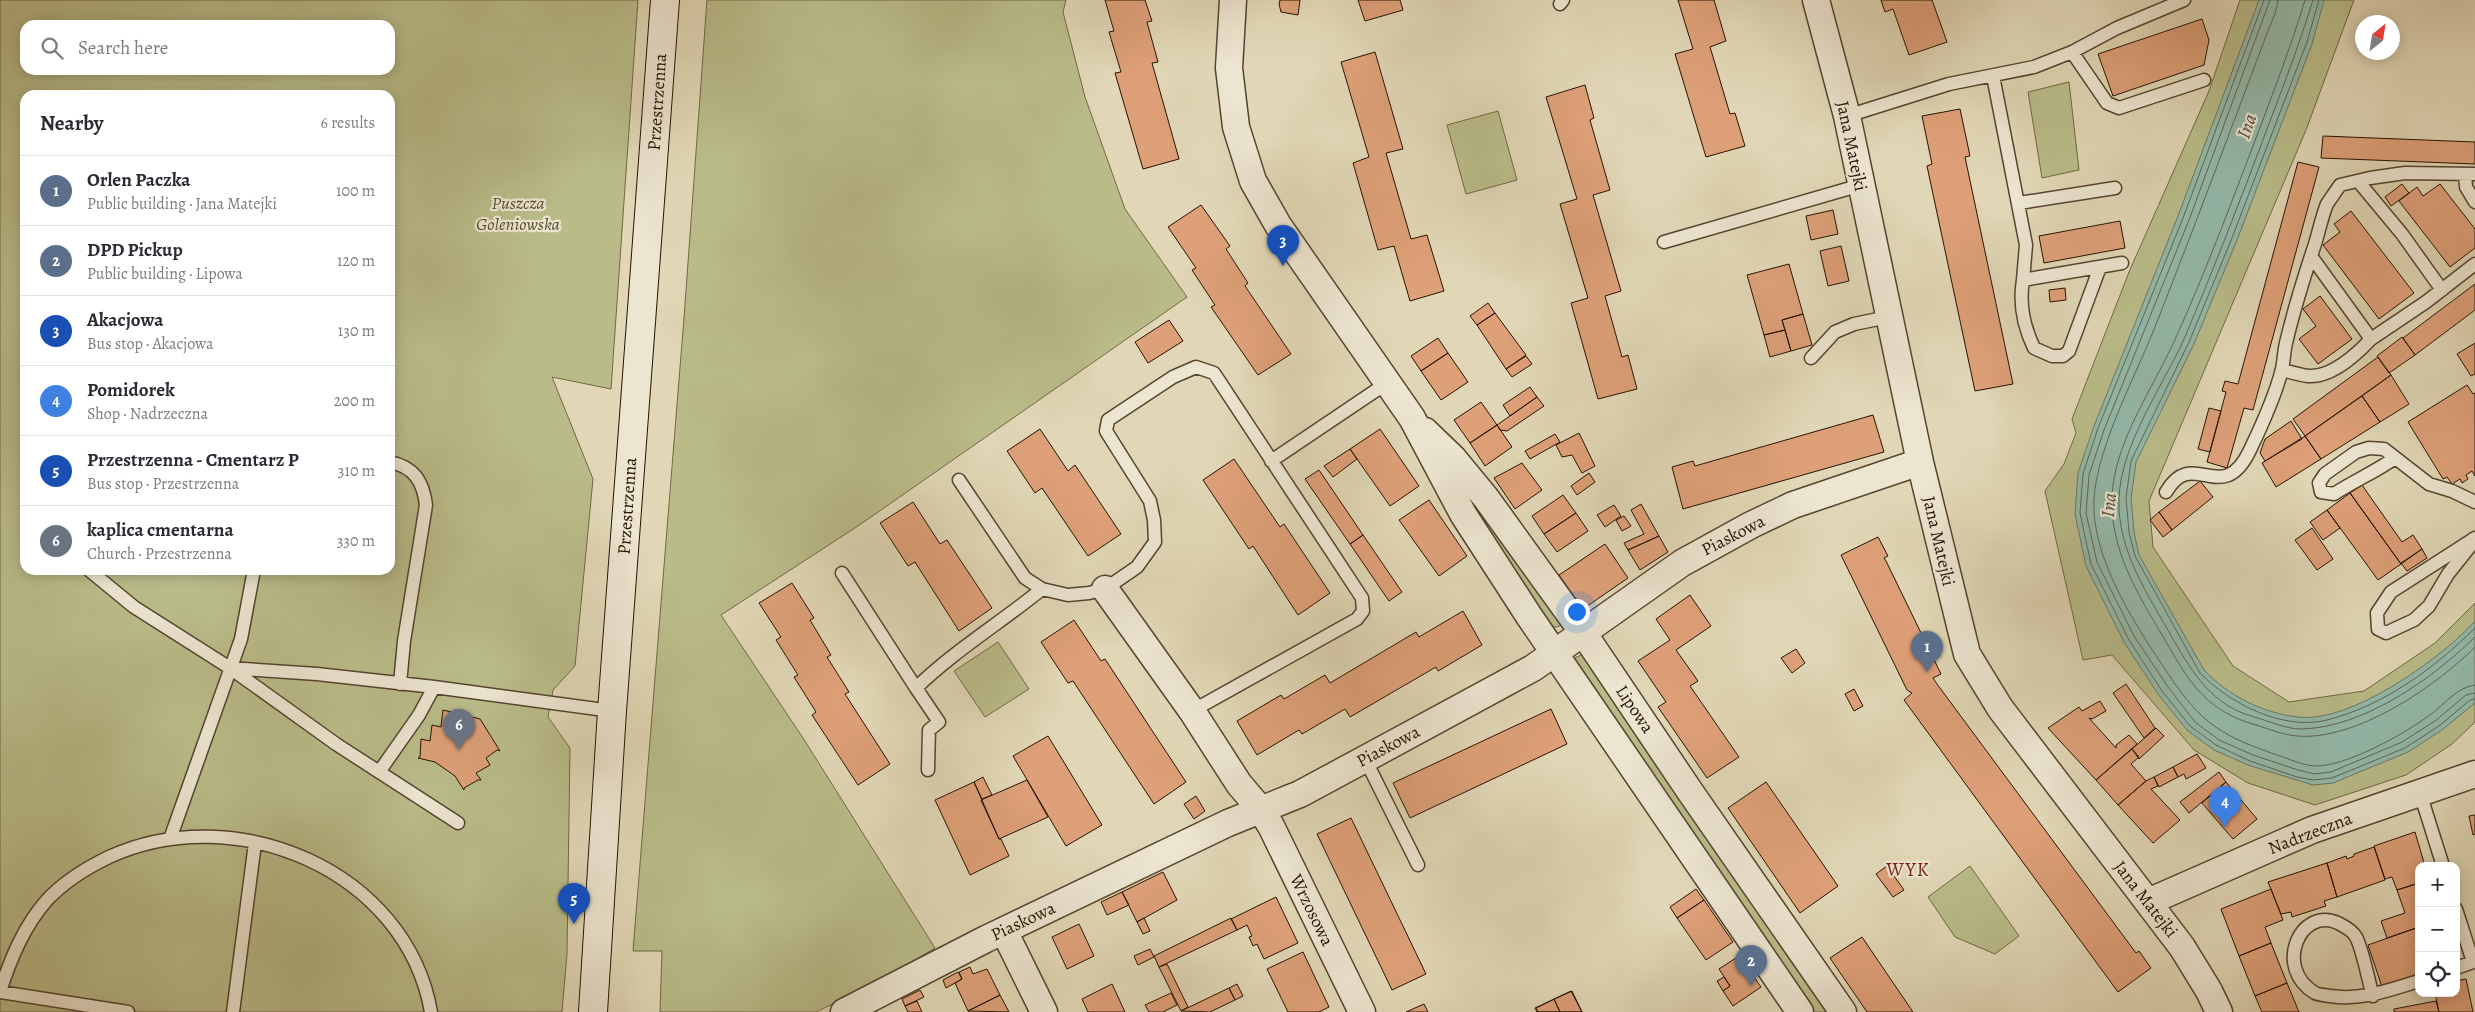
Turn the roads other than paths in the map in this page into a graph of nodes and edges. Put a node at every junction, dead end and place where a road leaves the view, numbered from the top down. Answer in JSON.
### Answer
{"nodes":[{"id":1,"x":665,"y":0,"type":"edge"},
{"id":2,"x":1233,"y":0,"type":"edge"},
{"id":3,"x":1816,"y":0,"type":"edge"},
{"id":4,"x":2184,"y":0,"type":"edge"},
{"id":5,"x":2072,"y":52,"type":"junction"},
{"id":6,"x":1993,"y":76,"type":"junction"},
{"id":7,"x":2204,"y":80,"type":"dead end"},
{"id":8,"x":1847,"y":116,"type":"junction"},
{"id":9,"x":2470,"y":174,"type":"edge"},
{"id":10,"x":2358,"y":181,"type":"junction"},
{"id":11,"x":1861,"y":185,"type":"junction"},
{"id":12,"x":2115,"y":188,"type":"dead end"},
{"id":13,"x":2475,"y":202,"type":"edge"},
{"id":14,"x":2019,"y":203,"type":"junction"},
{"id":15,"x":1664,"y":242,"type":"dead end"},
{"id":16,"x":2311,"y":256,"type":"junction"},
{"id":17,"x":2122,"y":264,"type":"dead end"},
{"id":18,"x":2475,"y":264,"type":"edge"},
{"id":19,"x":2100,"y":267,"type":"junction"},
{"id":20,"x":2022,"y":280,"type":"junction"},
{"id":21,"x":2442,"y":290,"type":"junction"},
{"id":22,"x":1888,"y":317,"type":"junction"},
{"id":23,"x":2371,"y":339,"type":"junction"},
{"id":24,"x":1811,"y":358,"type":"dead end"},
{"id":25,"x":2282,"y":370,"type":"junction"},
{"id":26,"x":1386,"y":383,"type":"junction"},
{"id":27,"x":1412,"y":418,"type":"junction"},
{"id":28,"x":2395,"y":458,"type":"junction"},
{"id":29,"x":1271,"y":461,"type":"junction"},
{"id":30,"x":1920,"y":462,"type":"junction"},
{"id":31,"x":395,"y":463,"type":"edge"},
{"id":32,"x":959,"y":480,"type":"dead end"},
{"id":33,"x":2166,"y":492,"type":"dead end"},
{"id":34,"x":2475,"y":502,"type":"edge"},
{"id":35,"x":2474,"y":538,"type":"edge"},
{"id":36,"x":842,"y":573,"type":"dead end"},
{"id":37,"x":95,"y":575,"type":"edge"},
{"id":38,"x":253,"y":575,"type":"edge"},
{"id":39,"x":1042,"y":589,"type":"junction"},
{"id":40,"x":1105,"y":589,"type":"junction"},
{"id":41,"x":1584,"y":634,"type":"junction"},
{"id":42,"x":1556,"y":654,"type":"junction"},
{"id":43,"x":230,"y":668,"type":"junction"},
{"id":44,"x":400,"y":684,"type":"junction"},
{"id":45,"x":434,"y":687,"type":"junction"},
{"id":46,"x":916,"y":688,"type":"junction"},
{"id":47,"x":612,"y":712,"type":"junction"},
{"id":48,"x":1192,"y":712,"type":"junction"},
{"id":49,"x":1365,"y":759,"type":"junction"},
{"id":50,"x":928,"y":770,"type":"dead end"},
{"id":51,"x":379,"y":772,"type":"junction"},
{"id":52,"x":2475,"y":774,"type":"edge"},
{"id":53,"x":2420,"y":793,"type":"junction"},
{"id":54,"x":1260,"y":810,"type":"junction"},
{"id":55,"x":458,"y":823,"type":"dead end"},
{"id":56,"x":170,"y":839,"type":"junction"},
{"id":57,"x":256,"y":843,"type":"junction"},
{"id":58,"x":2442,"y":862,"type":"edge"},
{"id":59,"x":1418,"y":865,"type":"dead end"},
{"id":60,"x":2148,"y":902,"type":"junction"},
{"id":61,"x":2460,"y":921,"type":"edge"},
{"id":62,"x":1004,"y":931,"type":"junction"},
{"id":63,"x":2460,"y":967,"type":"edge"},
{"id":64,"x":2415,"y":982,"type":"edge"},
{"id":65,"x":0,"y":991,"type":"edge"},
{"id":66,"x":2373,"y":996,"type":"junction"},
{"id":67,"x":128,"y":1012,"type":"edge"},
{"id":68,"x":233,"y":1012,"type":"edge"},
{"id":69,"x":431,"y":1012,"type":"edge"},
{"id":70,"x":593,"y":1012,"type":"edge"},
{"id":71,"x":844,"y":1012,"type":"edge"},
{"id":72,"x":1044,"y":1012,"type":"edge"},
{"id":73,"x":1362,"y":1012,"type":"edge"},
{"id":74,"x":1800,"y":1012,"type":"edge"},
{"id":75,"x":1843,"y":1012,"type":"edge"},
{"id":76,"x":2219,"y":1012,"type":"edge"}],
"edges":[{"from":1,"to":47,"type":"street","name":"Przestrzenna"},
{"from":2,"to":26,"type":"street","name":"Lipowa"},
{"from":3,"to":8,"type":"street","name":"Jana Matejki"},
{"from":4,"to":5,"type":"lane"},
{"from":5,"to":6,"type":"lane"},
{"from":5,"to":7,"type":"lane"},
{"from":6,"to":8,"type":"lane"},
{"from":6,"to":14,"type":"lane"},
{"from":8,"to":11,"type":"street","name":"Jana Matejki"},
{"from":9,"to":10,"type":"lane"},
{"from":9,"to":13,"type":"lane"},
{"from":10,"to":16,"type":"lane"},
{"from":10,"to":21,"type":"lane"},
{"from":11,"to":15,"type":"lane"},
{"from":11,"to":22,"type":"street","name":"Jana Matejki"},
{"from":12,"to":14,"type":"lane"},
{"from":14,"to":20,"type":"lane"},
{"from":16,"to":23,"type":"lane"},
{"from":16,"to":25,"type":"lane"},
{"from":17,"to":19,"type":"lane"},
{"from":18,"to":21,"type":"lane"},
{"from":19,"to":20,"type":"lane"},
{"from":19,"to":20,"type":"lane"},
{"from":21,"to":23,"type":"lane"},
{"from":22,"to":24,"type":"lane"},
{"from":22,"to":30,"type":"street","name":"Jana Matejki"},
{"from":23,"to":25,"type":"lane"},
{"from":25,"to":33,"type":"lane"},
{"from":26,"to":27,"type":"street","name":"Lipowa"},
{"from":26,"to":29,"type":"lane"},
{"from":27,"to":41,"type":"street","name":"Lipowa"},
{"from":27,"to":42,"type":"street","name":"Lipowa"},
{"from":28,"to":28,"type":"lane"},
{"from":28,"to":34,"type":"lane"},
{"from":29,"to":40,"type":"lane"},
{"from":29,"to":48,"type":"lane"},
{"from":30,"to":41,"type":"street","name":"Piaskowa"},
{"from":30,"to":60,"type":"street","name":"Jana Matejki"},
{"from":31,"to":44,"type":"lane"},
{"from":32,"to":39,"type":"lane"},
{"from":35,"to":35,"type":"lane"},
{"from":36,"to":46,"type":"lane"},
{"from":37,"to":43,"type":"lane"},
{"from":38,"to":43,"type":"lane"},
{"from":39,"to":40,"type":"lane"},
{"from":39,"to":46,"type":"lane"},
{"from":40,"to":48,"type":"street","name":"Wrzosowa"},
{"from":41,"to":42,"type":"street","name":"Piaskowa"},
{"from":41,"to":75,"type":"street","name":"Lipowa"},
{"from":42,"to":49,"type":"street","name":"Piaskowa"},
{"from":42,"to":74,"type":"street","name":"Lipowa"},
{"from":43,"to":44,"type":"lane"},
{"from":43,"to":51,"type":"lane"},
{"from":43,"to":56,"type":"lane"},
{"from":44,"to":45,"type":"lane"},
{"from":45,"to":47,"type":"lane"},
{"from":45,"to":51,"type":"lane"},
{"from":46,"to":50,"type":"lane"},
{"from":47,"to":70,"type":"street","name":"Przestrzenna"},
{"from":48,"to":54,"type":"street","name":"Wrzosowa"},
{"from":49,"to":54,"type":"street","name":"Piaskowa"},
{"from":49,"to":59,"type":"lane"},
{"from":51,"to":55,"type":"lane"},
{"from":52,"to":53,"type":"street","name":"Nadrzeczna"},
{"from":53,"to":58,"type":"lane"},
{"from":53,"to":60,"type":"street","name":"Nadrzeczna"},
{"from":54,"to":62,"type":"street","name":"Piaskowa"},
{"from":54,"to":73,"type":"street","name":"Wrzosowa"},
{"from":56,"to":57,"type":"lane"},
{"from":56,"to":65,"type":"lane"},
{"from":57,"to":68,"type":"lane"},
{"from":57,"to":69,"type":"lane"},
{"from":60,"to":76,"type":"street","name":"Jana Matejki"},
{"from":61,"to":63,"type":"lane"},
{"from":62,"to":71,"type":"street","name":"Piaskowa"},
{"from":62,"to":72,"type":"street"},
{"from":64,"to":66,"type":"lane"},
{"from":65,"to":67,"type":"lane"},
{"from":66,"to":66,"type":"lane"}]}
